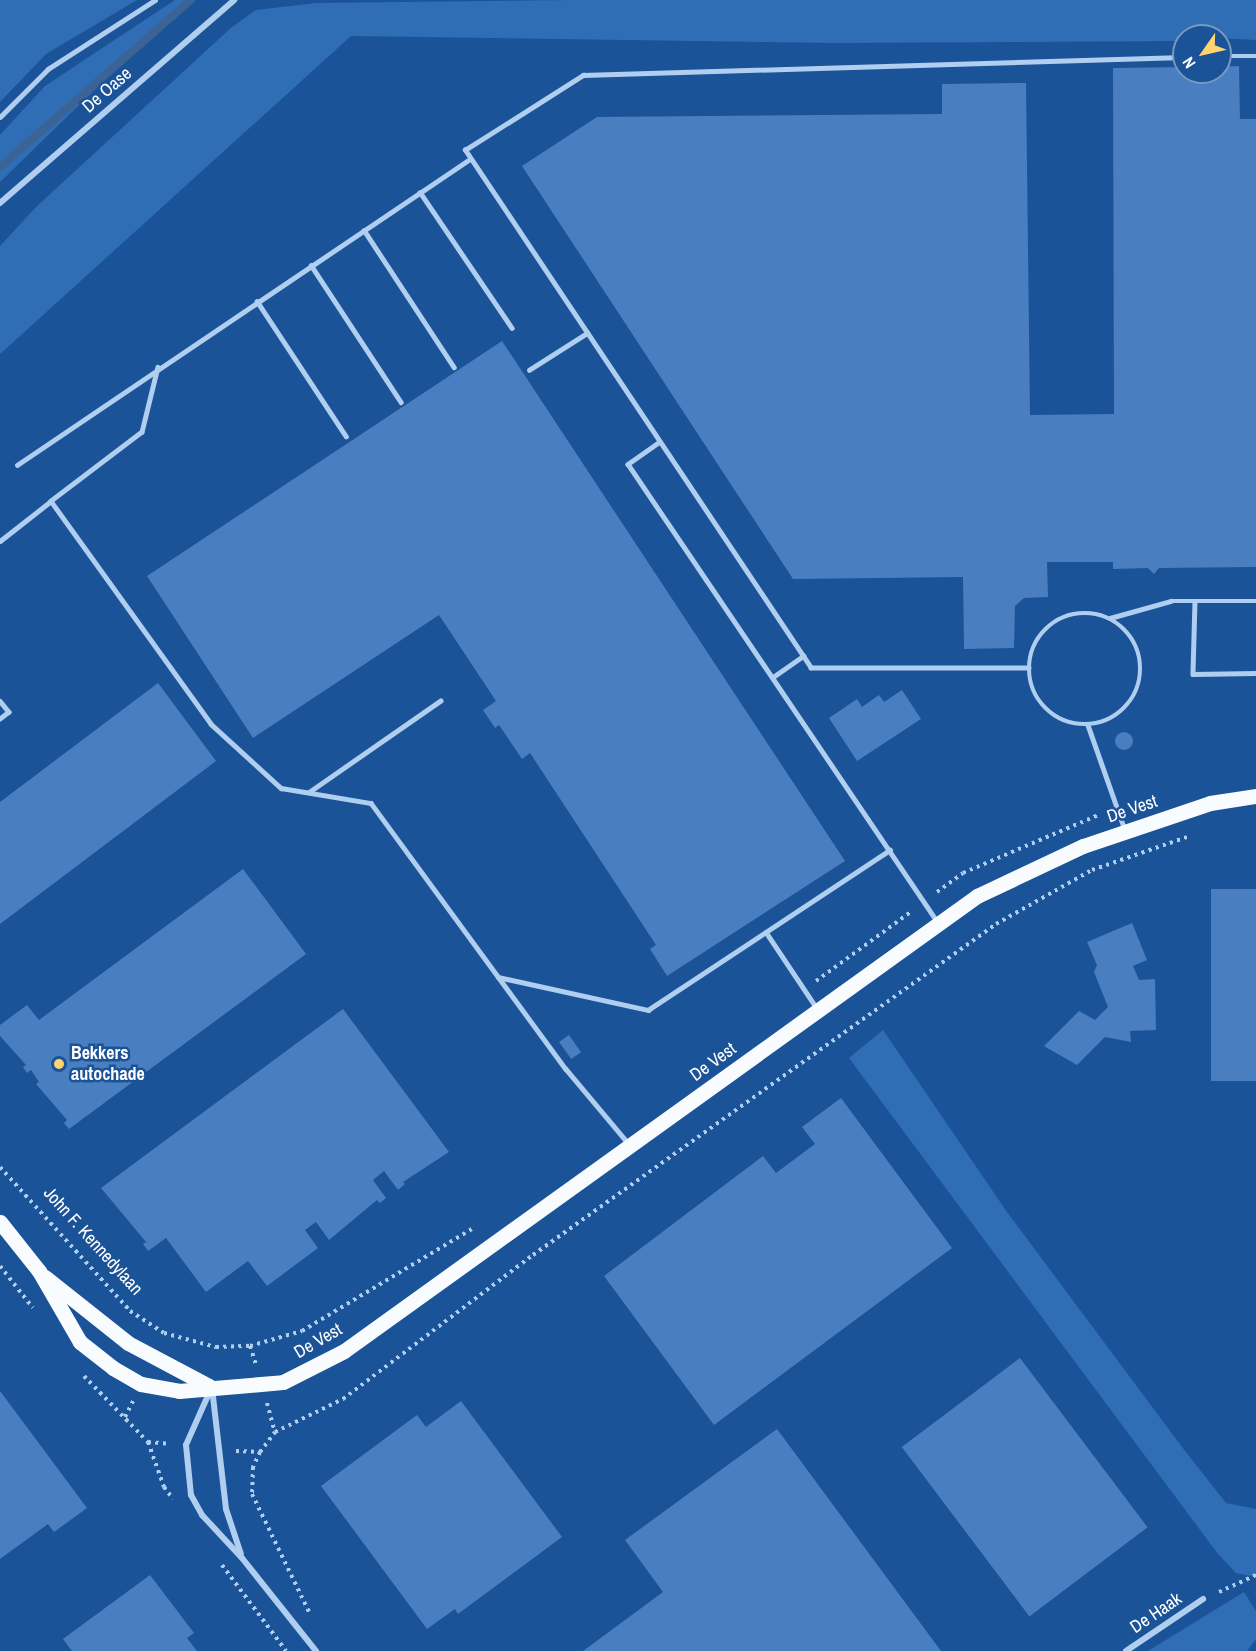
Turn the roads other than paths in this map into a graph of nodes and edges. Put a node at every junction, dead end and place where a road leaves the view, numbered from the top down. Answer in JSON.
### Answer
{"nodes":[{"id":1,"x":155,"y":0,"type":"edge"},
{"id":2,"x":234,"y":0,"type":"edge"},
{"id":3,"x":1232,"y":56,"type":"edge"},
{"id":4,"x":1256,"y":56,"type":"edge"},
{"id":5,"x":1172,"y":57,"type":"edge"},
{"id":6,"x":0,"y":117,"type":"edge"},
{"id":7,"x":470,"y":159,"type":"junction"},
{"id":8,"x":420,"y":192,"type":"junction"},
{"id":9,"x":0,"y":203,"type":"edge"},
{"id":10,"x":364,"y":230,"type":"junction"},
{"id":11,"x":311,"y":265,"type":"junction"},
{"id":12,"x":257,"y":301,"type":"junction"},
{"id":13,"x":512,"y":328,"type":"dead end"},
{"id":14,"x":587,"y":333,"type":"junction"},
{"id":15,"x":158,"y":367,"type":"junction"},
{"id":16,"x":454,"y":367,"type":"dead end"},
{"id":17,"x":529,"y":370,"type":"dead end"},
{"id":18,"x":401,"y":402,"type":"dead end"},
{"id":19,"x":346,"y":436,"type":"dead end"},
{"id":20,"x":660,"y":442,"type":"junction"},
{"id":21,"x":17,"y":465,"type":"dead end"},
{"id":22,"x":51,"y":501,"type":"junction"},
{"id":23,"x":0,"y":541,"type":"edge"},
{"id":24,"x":1195,"y":601,"type":"junction"},
{"id":25,"x":1256,"y":601,"type":"edge"},
{"id":26,"x":1110,"y":618,"type":"junction"},
{"id":27,"x":804,"y":657,"type":"junction"},
{"id":28,"x":1029,"y":668,"type":"junction"},
{"id":29,"x":1256,"y":673,"type":"edge"},
{"id":30,"x":773,"y":677,"type":"junction"},
{"id":31,"x":0,"y":701,"type":"edge"},
{"id":32,"x":440,"y":701,"type":"dead end"},
{"id":33,"x":0,"y":719,"type":"edge"},
{"id":34,"x":1088,"y":725,"type":"junction"},
{"id":35,"x":308,"y":792,"type":"junction"},
{"id":36,"x":1256,"y":796,"type":"edge"},
{"id":37,"x":1125,"y":832,"type":"junction"},
{"id":38,"x":890,"y":850,"type":"junction"},
{"id":39,"x":939,"y":924,"type":"junction"},
{"id":40,"x":766,"y":932,"type":"junction"},
{"id":41,"x":498,"y":977,"type":"junction"},
{"id":42,"x":819,"y":1010,"type":"junction"},
{"id":43,"x":630,"y":1146,"type":"junction"},
{"id":44,"x":0,"y":1222,"type":"edge"},
{"id":45,"x":39,"y":1271,"type":"junction"},
{"id":46,"x":212,"y":1387,"type":"junction"},
{"id":47,"x":242,"y":1558,"type":"junction"},
{"id":48,"x":1203,"y":1599,"type":"road end"},
{"id":49,"x":316,"y":1651,"type":"edge"},
{"id":50,"x":1126,"y":1651,"type":"edge"}],
"edges":[{"from":1,"to":6,"type":"lane"},
{"from":2,"to":9,"type":"street","name":"De Oase"},
{"from":3,"to":4,"type":"lane"},
{"from":5,"to":7,"type":"lane"},
{"from":7,"to":8,"type":"lane"},
{"from":7,"to":14,"type":"lane"},
{"from":8,"to":10,"type":"lane"},
{"from":8,"to":13,"type":"lane"},
{"from":10,"to":11,"type":"lane"},
{"from":10,"to":16,"type":"lane"},
{"from":11,"to":12,"type":"lane"},
{"from":11,"to":18,"type":"lane"},
{"from":12,"to":15,"type":"lane"},
{"from":12,"to":19,"type":"lane"},
{"from":14,"to":17,"type":"lane"},
{"from":14,"to":20,"type":"lane"},
{"from":15,"to":21,"type":"lane"},
{"from":15,"to":22,"type":"lane"},
{"from":20,"to":27,"type":"lane"},
{"from":20,"to":30,"type":"lane"},
{"from":22,"to":23,"type":"lane"},
{"from":22,"to":35,"type":"lane"},
{"from":24,"to":25,"type":"lane"},
{"from":24,"to":26,"type":"lane"},
{"from":24,"to":29,"type":"lane"},
{"from":26,"to":28,"type":"lane"},
{"from":26,"to":34,"type":"lane"},
{"from":27,"to":28,"type":"lane"},
{"from":27,"to":30,"type":"lane"},
{"from":28,"to":34,"type":"lane"},
{"from":30,"to":38,"type":"lane"},
{"from":31,"to":33,"type":"lane"},
{"from":32,"to":35,"type":"lane"},
{"from":34,"to":37,"type":"lane"},
{"from":35,"to":41,"type":"lane"},
{"from":36,"to":37,"type":"main road","name":"De Vest"},
{"from":37,"to":39,"type":"main road","name":"De Vest"},
{"from":38,"to":39,"type":"lane"},
{"from":38,"to":40,"type":"lane"},
{"from":39,"to":42,"type":"main road","name":"De Vest"},
{"from":40,"to":41,"type":"lane"},
{"from":40,"to":42,"type":"lane"},
{"from":41,"to":43,"type":"lane"},
{"from":42,"to":43,"type":"main road","name":"De Vest"},
{"from":43,"to":46,"type":"main road","name":"De Vest"},
{"from":44,"to":45,"type":"main road"},
{"from":45,"to":46,"type":"main road"},
{"from":45,"to":46,"type":"main road"},
{"from":46,"to":47,"type":"street"},
{"from":46,"to":47,"type":"street"},
{"from":47,"to":49,"type":"street"},
{"from":48,"to":50,"type":"street","name":"De Haak"}]}
